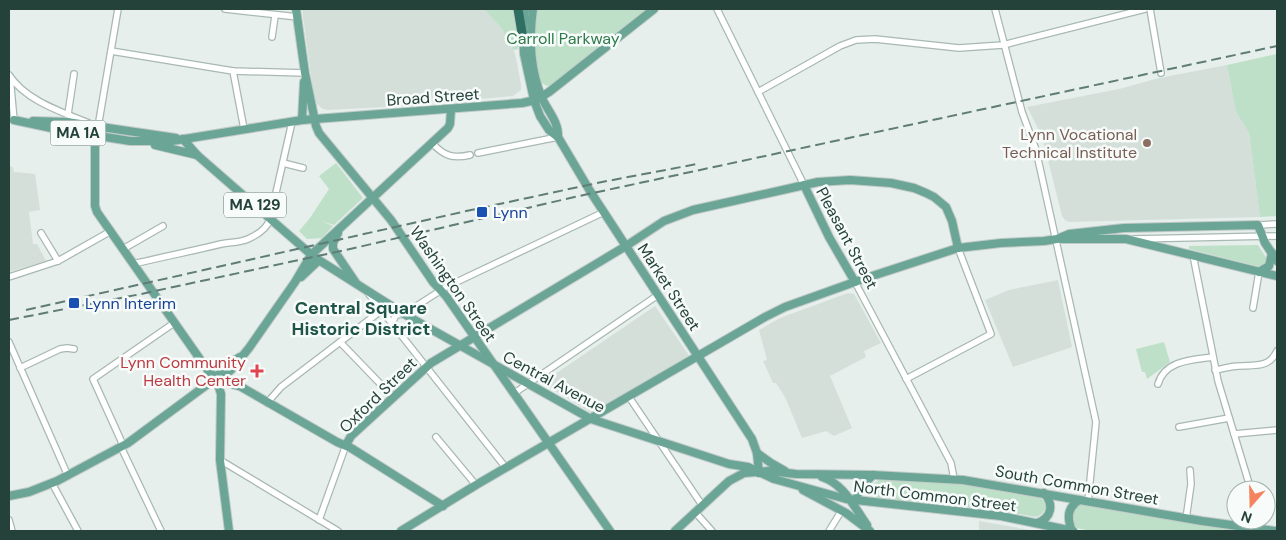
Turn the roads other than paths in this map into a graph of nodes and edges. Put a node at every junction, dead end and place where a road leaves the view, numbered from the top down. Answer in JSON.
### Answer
{"nodes":[{"id":1,"x":118,"y":9,"type":"edge"},
{"id":2,"x":225,"y":9,"type":"edge"},
{"id":3,"x":296,"y":9,"type":"edge"},
{"id":4,"x":518,"y":9,"type":"edge"},
{"id":5,"x":525,"y":9,"type":"edge"},
{"id":6,"x":533,"y":9,"type":"edge"},
{"id":7,"x":654,"y":9,"type":"edge"},
{"id":8,"x":717,"y":9,"type":"edge"},
{"id":9,"x":995,"y":9,"type":"edge"},
{"id":10,"x":1145,"y":9,"type":"edge"},
{"id":11,"x":1150,"y":9,"type":"edge"},
{"id":12,"x":275,"y":16,"type":"junction"},
{"id":13,"x":298,"y":18,"type":"junction"},
{"id":14,"x":272,"y":37,"type":"dead end"},
{"id":15,"x":523,"y":39,"type":"junction"},
{"id":16,"x":1004,"y":45,"type":"junction"},
{"id":17,"x":111,"y":51,"type":"junction"},
{"id":18,"x":233,"y":71,"type":"junction"},
{"id":19,"x":305,"y":73,"type":"junction"},
{"id":20,"x":1161,"y":73,"type":"dead end"},
{"id":21,"x":9,"y":74,"type":"edge"},
{"id":22,"x":74,"y":74,"type":"dead end"},
{"id":23,"x":534,"y":84,"type":"junction"},
{"id":24,"x":758,"y":92,"type":"junction"},
{"id":25,"x":537,"y":99,"type":"junction"},
{"id":26,"x":451,"y":109,"type":"junction"},
{"id":27,"x":68,"y":114,"type":"junction"},
{"id":28,"x":11,"y":119,"type":"edge"},
{"id":29,"x":314,"y":119,"type":"junction"},
{"id":30,"x":302,"y":120,"type":"junction"},
{"id":31,"x":292,"y":122,"type":"junction"},
{"id":32,"x":98,"y":127,"type":"junction"},
{"id":33,"x":244,"y":129,"type":"junction"},
{"id":34,"x":97,"y":136,"type":"junction"},
{"id":35,"x":558,"y":137,"type":"junction"},
{"id":36,"x":183,"y":139,"type":"junction"},
{"id":37,"x":143,"y":142,"type":"junction"},
{"id":38,"x":432,"y":143,"type":"junction"},
{"id":39,"x":478,"y":153,"type":"dead end"},
{"id":40,"x":197,"y":155,"type":"junction"},
{"id":41,"x":470,"y":155,"type":"dead end"},
{"id":42,"x":283,"y":163,"type":"junction"},
{"id":43,"x":303,"y":168,"type":"dead end"},
{"id":44,"x":804,"y":185,"type":"junction"},
{"id":45,"x":373,"y":199,"type":"junction"},
{"id":46,"x":604,"y":212,"type":"junction"},
{"id":47,"x":270,"y":219,"type":"junction"},
{"id":48,"x":1277,"y":224,"type":"edge"},
{"id":49,"x":1258,"y":225,"type":"junction"},
{"id":50,"x":163,"y":226,"type":"dead end"},
{"id":51,"x":342,"y":227,"type":"junction"},
{"id":52,"x":110,"y":231,"type":"junction"},
{"id":53,"x":41,"y":232,"type":"dead end"},
{"id":54,"x":1261,"y":236,"type":"junction"},
{"id":55,"x":1277,"y":236,"type":"edge"},
{"id":56,"x":1057,"y":239,"type":"junction"},
{"id":57,"x":1126,"y":239,"type":"junction"},
{"id":58,"x":626,"y":246,"type":"junction"},
{"id":59,"x":958,"y":248,"type":"junction"},
{"id":60,"x":123,"y":250,"type":"junction"},
{"id":61,"x":1272,"y":253,"type":"junction"},
{"id":62,"x":311,"y":255,"type":"junction"},
{"id":63,"x":1193,"y":255,"type":"junction"},
{"id":64,"x":58,"y":260,"type":"junction"},
{"id":65,"x":318,"y":261,"type":"junction"},
{"id":66,"x":1277,"y":261,"type":"edge"},
{"id":67,"x":133,"y":264,"type":"junction"},
{"id":68,"x":1259,"y":272,"type":"junction"},
{"id":69,"x":1277,"y":276,"type":"edge"},
{"id":70,"x":9,"y":277,"type":"edge"},
{"id":71,"x":295,"y":282,"type":"junction"},
{"id":72,"x":855,"y":282,"type":"junction"},
{"id":73,"x":363,"y":289,"type":"junction"},
{"id":74,"x":440,"y":290,"type":"junction"},
{"id":75,"x":658,"y":294,"type":"junction"},
{"id":76,"x":1254,"y":308,"type":"dead end"},
{"id":77,"x":382,"y":310,"type":"junction"},
{"id":78,"x":404,"y":314,"type":"junction"},
{"id":79,"x":174,"y":322,"type":"junction"},
{"id":80,"x":392,"y":323,"type":"junction"},
{"id":81,"x":474,"y":337,"type":"junction"},
{"id":82,"x":9,"y":342,"type":"edge"},
{"id":83,"x":340,"y":342,"type":"junction"},
{"id":84,"x":460,"y":346,"type":"junction"},
{"id":85,"x":74,"y":350,"type":"dead end"},
{"id":86,"x":1277,"y":351,"type":"edge"},
{"id":87,"x":698,"y":356,"type":"junction"},
{"id":88,"x":1213,"y":357,"type":"junction"},
{"id":89,"x":492,"y":364,"type":"junction"},
{"id":90,"x":426,"y":367,"type":"junction"},
{"id":91,"x":20,"y":368,"type":"junction"},
{"id":92,"x":1215,"y":370,"type":"junction"},
{"id":93,"x":216,"y":378,"type":"junction"},
{"id":94,"x":906,"y":379,"type":"junction"},
{"id":95,"x":527,"y":384,"type":"junction"},
{"id":96,"x":1158,"y":384,"type":"dead end"},
{"id":97,"x":513,"y":394,"type":"junction"},
{"id":98,"x":393,"y":397,"type":"junction"},
{"id":99,"x":629,"y":397,"type":"junction"},
{"id":100,"x":268,"y":403,"type":"junction"},
{"id":101,"x":1228,"y":418,"type":"junction"},
{"id":102,"x":591,"y":420,"type":"junction"},
{"id":103,"x":1179,"y":427,"type":"dead end"},
{"id":104,"x":1277,"y":430,"type":"edge"},
{"id":105,"x":1234,"y":434,"type":"junction"},
{"id":106,"x":436,"y":437,"type":"dead end"},
{"id":107,"x":660,"y":442,"type":"junction"},
{"id":108,"x":548,"y":444,"type":"junction"},
{"id":109,"x":346,"y":445,"type":"junction"},
{"id":110,"x":122,"y":446,"type":"junction"},
{"id":111,"x":757,"y":453,"type":"junction"},
{"id":112,"x":220,"y":460,"type":"junction"},
{"id":113,"x":729,"y":464,"type":"junction"},
{"id":114,"x":506,"y":468,"type":"junction"},
{"id":115,"x":1190,"y":470,"type":"dead end"},
{"id":116,"x":759,"y":472,"type":"junction"},
{"id":117,"x":796,"y":474,"type":"junction"},
{"id":118,"x":812,"y":474,"type":"junction"},
{"id":119,"x":873,"y":475,"type":"junction"},
{"id":120,"x":68,"y":476,"type":"junction"},
{"id":121,"x":954,"y":479,"type":"junction"},
{"id":122,"x":1248,"y":480,"type":"edge"},
{"id":123,"x":52,"y":482,"type":"junction"},
{"id":124,"x":724,"y":484,"type":"junction"},
{"id":125,"x":476,"y":485,"type":"junction"},
{"id":126,"x":795,"y":485,"type":"junction"},
{"id":127,"x":1044,"y":493,"type":"junction"},
{"id":128,"x":9,"y":496,"type":"edge"},
{"id":129,"x":1079,"y":500,"type":"junction"},
{"id":130,"x":853,"y":502,"type":"junction"},
{"id":131,"x":1088,"y":502,"type":"junction"},
{"id":132,"x":702,"y":505,"type":"junction"},
{"id":133,"x":443,"y":506,"type":"junction"},
{"id":134,"x":842,"y":510,"type":"junction"},
{"id":135,"x":695,"y":512,"type":"junction"},
{"id":136,"x":851,"y":516,"type":"junction"},
{"id":137,"x":1186,"y":519,"type":"junction"},
{"id":138,"x":9,"y":520,"type":"edge"},
{"id":139,"x":319,"y":520,"type":"junction"},
{"id":140,"x":1037,"y":523,"type":"junction"},
{"id":141,"x":1226,"y":525,"type":"edge"},
{"id":142,"x":1262,"y":530,"type":"edge"},
{"id":143,"x":12,"y":531,"type":"edge"},
{"id":144,"x":78,"y":531,"type":"edge"},
{"id":145,"x":162,"y":531,"type":"edge"},
{"id":146,"x":229,"y":531,"type":"edge"},
{"id":147,"x":338,"y":531,"type":"edge"},
{"id":148,"x":401,"y":531,"type":"edge"},
{"id":149,"x":610,"y":531,"type":"edge"},
{"id":150,"x":675,"y":531,"type":"edge"},
{"id":151,"x":712,"y":531,"type":"edge"},
{"id":152,"x":829,"y":531,"type":"edge"},
{"id":153,"x":870,"y":531,"type":"edge"},
{"id":154,"x":1072,"y":531,"type":"edge"},
{"id":155,"x":1275,"y":531,"type":"edge"}],
"edges":[{"from":1,"to":17,"type":"street"},
{"from":2,"to":12,"type":"street"},
{"from":3,"to":13,"type":"main road","name":"Washington Street"},
{"from":4,"to":15,"type":"highway"},
{"from":5,"to":15,"type":"main road"},
{"from":6,"to":23,"type":"main road"},
{"from":7,"to":25,"type":"main road","name":"Broad Street","number":"MA 1A"},
{"from":8,"to":24,"type":"street","name":"Pleasant Street"},
{"from":9,"to":16,"type":"street"},
{"from":10,"to":16,"type":"street"},
{"from":11,"to":20,"type":"street"},
{"from":12,"to":13,"type":"street"},
{"from":12,"to":14,"type":"street"},
{"from":13,"to":19,"type":"main road","name":"Washington Street"},
{"from":15,"to":23,"type":"main road"},
{"from":16,"to":24,"type":"street"},
{"from":16,"to":56,"type":"street"},
{"from":17,"to":18,"type":"street"},
{"from":17,"to":32,"type":"street"},
{"from":18,"to":19,"type":"street"},
{"from":18,"to":33,"type":"street"},
{"from":19,"to":29,"type":"main road","name":"Washington Street"},
{"from":19,"to":30,"type":"main road","name":"Washington Street"},
{"from":21,"to":27,"type":"street"},
{"from":21,"to":28,"type":"street"},
{"from":22,"to":27,"type":"street"},
{"from":23,"to":25,"type":"main road","name":"Market Street"},
{"from":24,"to":44,"type":"street","name":"Pleasant Street"},
{"from":25,"to":26,"type":"main road","name":"Broad Street","number":"MA 1A"},
{"from":25,"to":35,"type":"main road","name":"Market Street"},
{"from":26,"to":29,"type":"main road","name":"Broad Street","number":"MA 1A"},
{"from":26,"to":38,"type":"main road"},
{"from":27,"to":32,"type":"street"},
{"from":28,"to":32,"type":"main road","name":"Broad Street","number":"MA 1A"},
{"from":28,"to":34,"type":"main road","name":"Broad Street","number":"MA 1A"},
{"from":29,"to":30,"type":"main road","name":"Broad Street","number":"MA 1A"},
{"from":29,"to":45,"type":"main road","name":"Washington Street","number":"MA 129"},
{"from":30,"to":31,"type":"main road","name":"Broad Street","number":"MA 1A"},
{"from":31,"to":33,"type":"main road","name":"Broad Street","number":"MA 1A"},
{"from":31,"to":42,"type":"street"},
{"from":32,"to":34,"type":"main road"},
{"from":32,"to":36,"type":"main road","name":"Broad Street","number":"MA 1A"},
{"from":33,"to":36,"type":"main road","name":"Broad Street","number":"MA 1A"},
{"from":34,"to":37,"type":"main road","name":"Broad Street","number":"MA 1A"},
{"from":34,"to":52,"type":"main road"},
{"from":35,"to":39,"type":"street"},
{"from":35,"to":46,"type":"main road","name":"Market Street"},
{"from":36,"to":37,"type":"main road","name":"Broad Street","number":"MA 1A"},
{"from":36,"to":40,"type":"main road"},
{"from":37,"to":40,"type":"main road","number":"MA 129"},
{"from":38,"to":41,"type":"street"},
{"from":38,"to":45,"type":"main road"},
{"from":40,"to":47,"type":"main road","number":"MA 129"},
{"from":42,"to":43,"type":"street"},
{"from":42,"to":47,"type":"street"},
{"from":44,"to":58,"type":"main road","name":"Oxford Street"},
{"from":44,"to":59,"type":"main road","name":"Oxford Street"},
{"from":44,"to":72,"type":"main road","name":"Pleasant Street"},
{"from":45,"to":51,"type":"main road"},
{"from":45,"to":74,"type":"main road","name":"Washington Street","number":"MA 129"},
{"from":46,"to":58,"type":"main road","name":"Market Street"},
{"from":46,"to":74,"type":"street"},
{"from":47,"to":62,"type":"main road","number":"MA 129"},
{"from":47,"to":67,"type":"street"},
{"from":48,"to":49,"type":"street"},
{"from":49,"to":54,"type":"main road"},
{"from":49,"to":56,"type":"main road"},
{"from":50,"to":60,"type":"street"},
{"from":51,"to":62,"type":"main road"},
{"from":51,"to":73,"type":"main road"},
{"from":52,"to":60,"type":"main road"},
{"from":52,"to":64,"type":"street"},
{"from":53,"to":64,"type":"street"},
{"from":54,"to":55,"type":"street"},
{"from":54,"to":57,"type":"street"},
{"from":54,"to":61,"type":"main road"},
{"from":56,"to":57,"type":"main road"},
{"from":56,"to":59,"type":"main road"},
{"from":56,"to":131,"type":"street"},
{"from":57,"to":63,"type":"main road"},
{"from":58,"to":75,"type":"main road","name":"Market Street"},
{"from":58,"to":81,"type":"main road","name":"Oxford Street"},
{"from":59,"to":72,"type":"main road"},
{"from":59,"to":94,"type":"street"},
{"from":60,"to":67,"type":"main road"},
{"from":61,"to":66,"type":"main road"},
{"from":61,"to":68,"type":"main road"},
{"from":62,"to":65,"type":"main road","number":"MA 129"},
{"from":62,"to":71,"type":"main road"},
{"from":63,"to":68,"type":"main road"},
{"from":63,"to":88,"type":"street"},
{"from":64,"to":70,"type":"street"},
{"from":65,"to":71,"type":"main road"},
{"from":65,"to":73,"type":"main road","number":"MA 129"},
{"from":67,"to":79,"type":"main road"},
{"from":68,"to":69,"type":"main road"},
{"from":68,"to":76,"type":"street"},
{"from":71,"to":93,"type":"main road"},
{"from":72,"to":87,"type":"main road"},
{"from":72,"to":94,"type":"street","name":"Pleasant Street"},
{"from":73,"to":77,"type":"street"},
{"from":73,"to":78,"type":"main road","number":"MA 129"},
{"from":74,"to":78,"type":"street"},
{"from":74,"to":81,"type":"main road","name":"Washington Street","number":"MA 129"},
{"from":75,"to":87,"type":"main road","name":"Market Street"},
{"from":75,"to":95,"type":"street"},
{"from":77,"to":80,"type":"street"},
{"from":77,"to":83,"type":"street"},
{"from":78,"to":80,"type":"street"},
{"from":78,"to":84,"type":"main road","name":"Central Avenue","number":"MA 129"},
{"from":79,"to":93,"type":"main road"},
{"from":79,"to":110,"type":"street"},
{"from":80,"to":90,"type":"street"},
{"from":81,"to":84,"type":"main road","name":"Oxford Street"},
{"from":81,"to":89,"type":"main road","name":"Washington Street","number":"MA 129"},
{"from":82,"to":91,"type":"street"},
{"from":83,"to":98,"type":"street"},
{"from":83,"to":100,"type":"street"},
{"from":84,"to":89,"type":"main road","name":"Central Avenue","number":"MA 129"},
{"from":84,"to":90,"type":"main road","name":"Oxford Street"},
{"from":85,"to":91,"type":"street"},
{"from":86,"to":92,"type":"street"},
{"from":87,"to":99,"type":"main road"},
{"from":87,"to":111,"type":"main road","name":"Market Street"},
{"from":88,"to":92,"type":"street"},
{"from":88,"to":96,"type":"street"},
{"from":89,"to":95,"type":"main road","name":"Central Avenue"},
{"from":89,"to":97,"type":"main road","name":"Washington Street","number":"MA 129"},
{"from":90,"to":98,"type":"main road","name":"Oxford Street"},
{"from":90,"to":114,"type":"street"},
{"from":91,"to":120,"type":"street"},
{"from":92,"to":101,"type":"street"},
{"from":93,"to":100,"type":"main road"},
{"from":93,"to":110,"type":"main road"},
{"from":93,"to":112,"type":"main road"},
{"from":94,"to":121,"type":"street","name":"Pleasant Street"},
{"from":95,"to":97,"type":"street"},
{"from":95,"to":102,"type":"main road","name":"Central Avenue"},
{"from":97,"to":108,"type":"main road","name":"Washington Street","number":"MA 129"},
{"from":98,"to":109,"type":"main road","name":"Oxford Street"},
{"from":99,"to":102,"type":"main road"},
{"from":99,"to":107,"type":"street"},
{"from":100,"to":109,"type":"main road"},
{"from":101,"to":103,"type":"street"},
{"from":101,"to":105,"type":"street"},
{"from":102,"to":107,"type":"main road","name":"Central Avenue"},
{"from":102,"to":108,"type":"main road"},
{"from":104,"to":105,"type":"street"},
{"from":105,"to":122,"type":"street"},
{"from":106,"to":125,"type":"street"},
{"from":107,"to":113,"type":"main road","name":"Central Avenue"},
{"from":107,"to":132,"type":"street"},
{"from":108,"to":114,"type":"main road"},
{"from":108,"to":149,"type":"main road","name":"Washington Street","number":"MA 129"},
{"from":109,"to":133,"type":"main road"},
{"from":109,"to":139,"type":"street","name":"Oxford Street"},
{"from":110,"to":120,"type":"main road"},
{"from":110,"to":145,"type":"street"},
{"from":111,"to":116,"type":"main road","name":"Market Street"},
{"from":111,"to":117,"type":"main road"},
{"from":112,"to":139,"type":"street"},
{"from":112,"to":146,"type":"main road"},
{"from":113,"to":116,"type":"main road","name":"Central Avenue"},
{"from":113,"to":124,"type":"main road"},
{"from":114,"to":125,"type":"main road"},
{"from":115,"to":137,"type":"street"},
{"from":116,"to":117,"type":"main road","name":"South Common Street"},
{"from":116,"to":124,"type":"main road"},
{"from":116,"to":126,"type":"main road"},
{"from":117,"to":118,"type":"main road","name":"South Common Street"},
{"from":118,"to":119,"type":"main road","name":"South Common Street"},
{"from":118,"to":130,"type":"main road"},
{"from":119,"to":121,"type":"main road","name":"South Common Street"},
{"from":119,"to":130,"type":"main road"},
{"from":120,"to":123,"type":"main road"},
{"from":121,"to":127,"type":"main road","name":"South Common Street"},
{"from":123,"to":128,"type":"main road"},
{"from":123,"to":144,"type":"street"},
{"from":124,"to":132,"type":"main road"},
{"from":125,"to":133,"type":"main road"},
{"from":126,"to":130,"type":"main road","name":"North Common Street"},
{"from":126,"to":134,"type":"main road"},
{"from":127,"to":129,"type":"main road","name":"South Common Street"},
{"from":127,"to":140,"type":"main road"},
{"from":129,"to":131,"type":"main road","name":"South Common Street"},
{"from":129,"to":154,"type":"main road"},
{"from":130,"to":136,"type":"main road"},
{"from":130,"to":140,"type":"main road","name":"North Common Street"},
{"from":130,"to":153,"type":"main road"},
{"from":131,"to":137,"type":"main road","name":"South Common Street"},
{"from":132,"to":135,"type":"main road"},
{"from":133,"to":148,"type":"main road"},
{"from":134,"to":136,"type":"main road"},
{"from":134,"to":152,"type":"street"},
{"from":135,"to":150,"type":"main road"},
{"from":135,"to":151,"type":"street"},
{"from":136,"to":153,"type":"main road"},
{"from":137,"to":141,"type":"main road","name":"South Common Street"},
{"from":138,"to":143,"type":"street"},
{"from":139,"to":147,"type":"street"},
{"from":140,"to":154,"type":"main road","name":"North Common Street"},
{"from":142,"to":155,"type":"main road","name":"South Common Street"}]}
